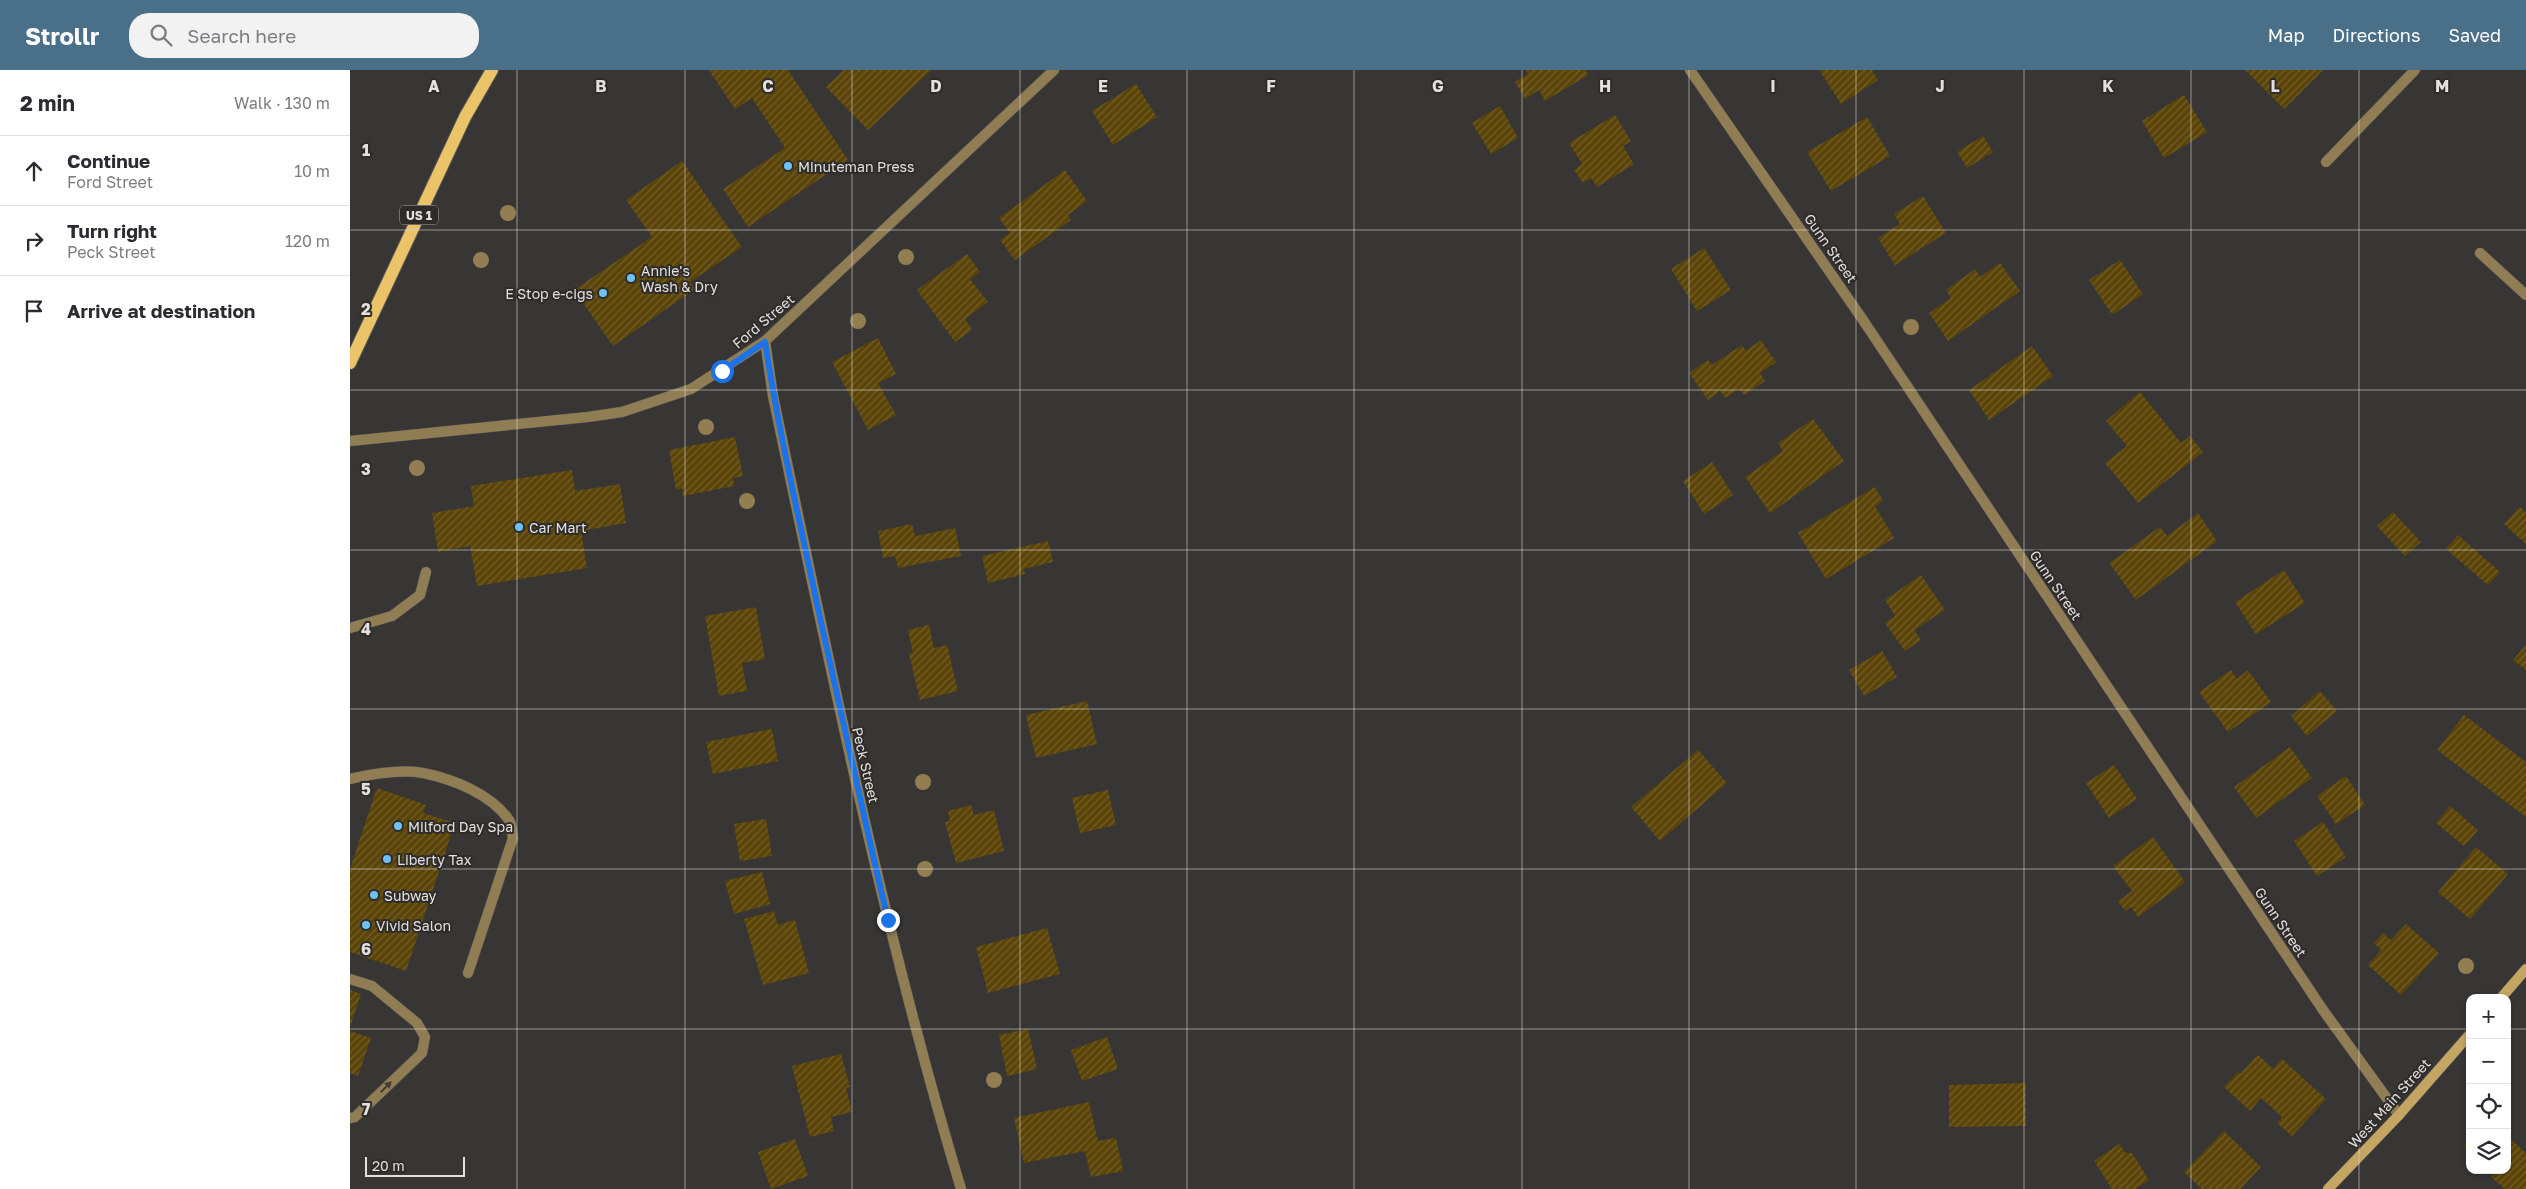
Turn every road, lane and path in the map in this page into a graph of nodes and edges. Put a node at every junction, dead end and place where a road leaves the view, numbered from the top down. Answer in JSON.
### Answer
{"nodes":[{"id":1,"x":492,"y":70,"type":"edge"},
{"id":2,"x":1054,"y":70,"type":"edge"},
{"id":3,"x":1690,"y":70,"type":"edge"},
{"id":4,"x":2415,"y":70,"type":"edge"},
{"id":5,"x":2326,"y":162,"type":"dead end"},
{"id":6,"x":2480,"y":253,"type":"dead end"},
{"id":7,"x":2526,"y":295,"type":"edge"},
{"id":8,"x":765,"y":342,"type":"junction"},
{"id":9,"x":350,"y":363,"type":"edge"},
{"id":10,"x":350,"y":441,"type":"edge"},
{"id":11,"x":426,"y":572,"type":"dead end"},
{"id":12,"x":350,"y":628,"type":"edge"},
{"id":13,"x":350,"y":779,"type":"edge"},
{"id":14,"x":2526,"y":969,"type":"edge"},
{"id":15,"x":468,"y":972,"type":"dead end"},
{"id":16,"x":350,"y":978,"type":"edge"},
{"id":17,"x":2504,"y":994,"type":"edge"},
{"id":18,"x":2466,"y":1039,"type":"edge"},
{"id":19,"x":2399,"y":1115,"type":"junction"},
{"id":20,"x":350,"y":1118,"type":"edge"},
{"id":21,"x":961,"y":1189,"type":"edge"},
{"id":22,"x":2328,"y":1189,"type":"edge"}],
"edges":[{"from":1,"to":9,"type":"main road","number":"US 1"},
{"from":2,"to":8,"type":"street","name":"Ford Street"},
{"from":3,"to":19,"type":"street","name":"Gunn Street"},
{"from":4,"to":5,"type":"street"},
{"from":6,"to":7,"type":"street"},
{"from":8,"to":10,"type":"street","name":"Ford Street"},
{"from":8,"to":21,"type":"street","name":"Peck Street"},
{"from":11,"to":12,"type":"street"},
{"from":13,"to":15,"type":"street"},
{"from":14,"to":17,"type":"main road"},
{"from":20,"to":16,"type":"street","one_way":true},
{"from":18,"to":19,"type":"main road","name":"West Main Street"},
{"from":19,"to":22,"type":"main road","name":"West Main Street"}]}
